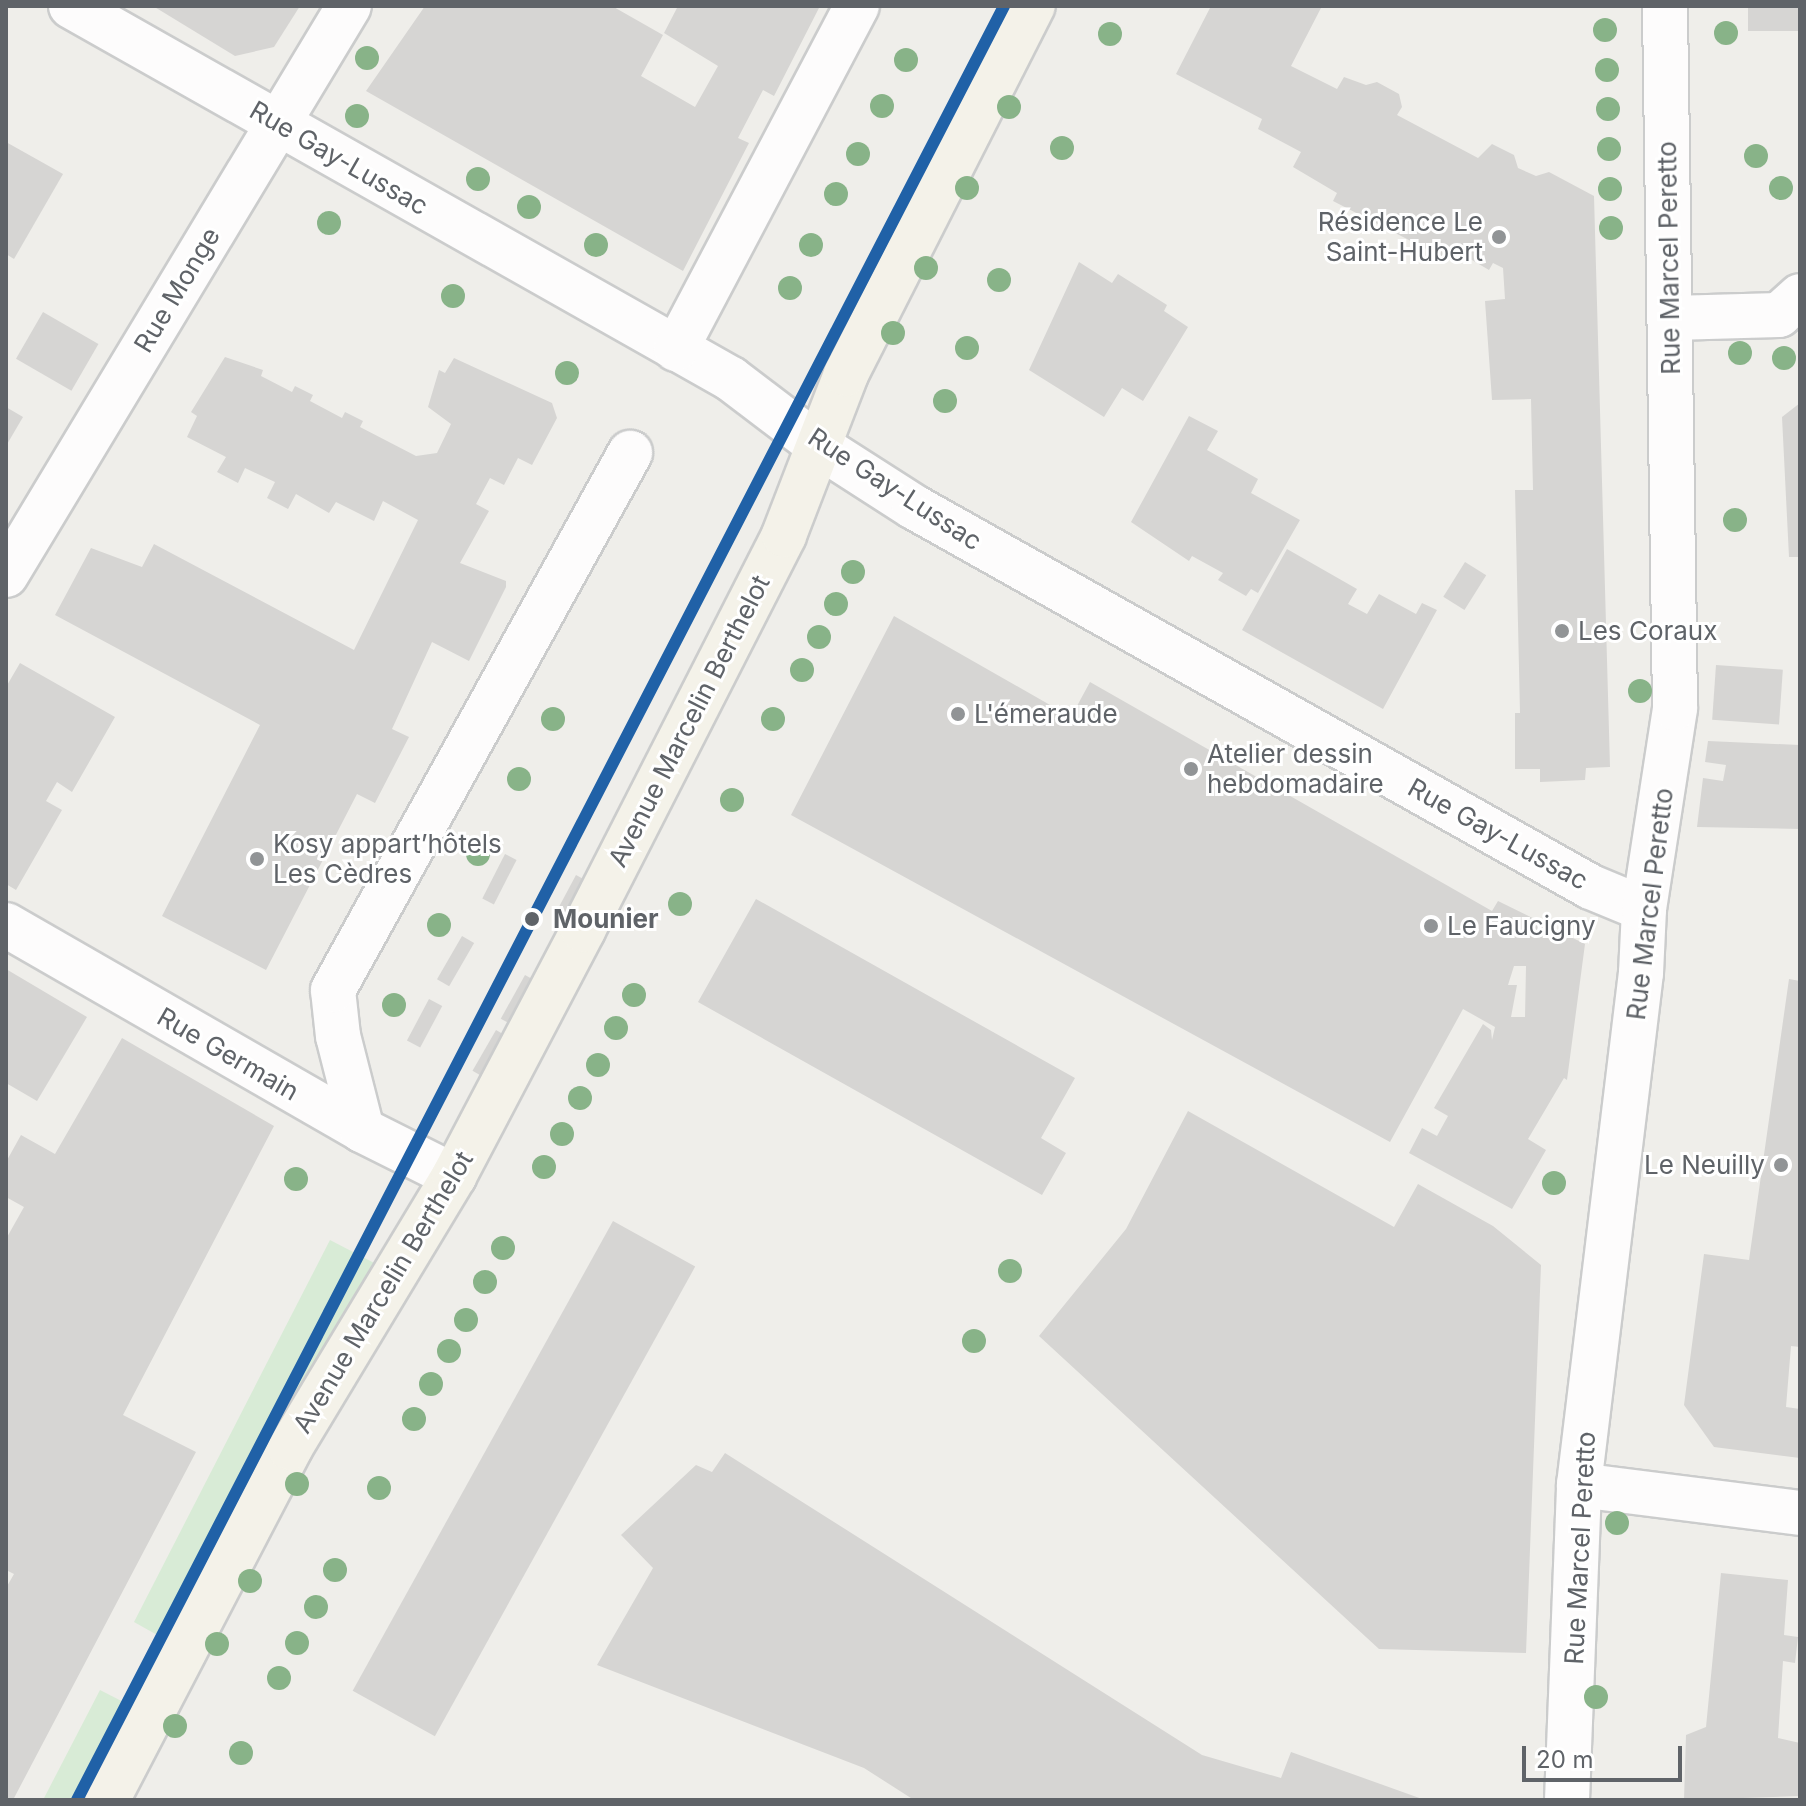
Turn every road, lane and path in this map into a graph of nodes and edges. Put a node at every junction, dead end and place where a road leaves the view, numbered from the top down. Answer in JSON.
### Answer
{"nodes":[{"id":1,"x":71,"y":6,"type":"edge"},
{"id":2,"x":349,"y":6,"type":"edge"},
{"id":3,"x":857,"y":6,"type":"edge"},
{"id":4,"x":1033,"y":6,"type":"edge"},
{"id":5,"x":1665,"y":6,"type":"edge"},
{"id":6,"x":276,"y":123,"type":"junction"},
{"id":7,"x":1800,"y":296,"type":"edge"},
{"id":8,"x":1672,"y":318,"type":"junction"},
{"id":9,"x":676,"y":349,"type":"junction"},
{"id":10,"x":822,"y":448,"type":"junction"},
{"id":11,"x":630,"y":453,"type":"dead end"},
{"id":12,"x":6,"y":575,"type":"edge"},
{"id":13,"x":1644,"y":909,"type":"junction"},
{"id":14,"x":6,"y":925,"type":"edge"},
{"id":15,"x":362,"y":1130,"type":"junction"},
{"id":16,"x":454,"y":1176,"type":"junction"},
{"id":17,"x":1579,"y":1485,"type":"junction"},
{"id":18,"x":1800,"y":1513,"type":"edge"},
{"id":19,"x":107,"y":1800,"type":"edge"},
{"id":20,"x":1567,"y":1800,"type":"edge"}],
"edges":[{"from":1,"to":6,"type":"street","name":"Rue Gay-Lussac"},
{"from":2,"to":6,"type":"street","name":"Rue Monge"},
{"from":3,"to":9,"type":"street"},
{"from":4,"to":10,"type":"main road","name":"Avenue Marcelin Berthelot"},
{"from":5,"to":8,"type":"street","name":"Rue Marcel Peretto"},
{"from":6,"to":9,"type":"street","name":"Rue Gay-Lussac"},
{"from":6,"to":12,"type":"street","name":"Rue Monge"},
{"from":7,"to":8,"type":"street"},
{"from":8,"to":13,"type":"street","name":"Rue Marcel Peretto"},
{"from":9,"to":10,"type":"street","name":"Rue Gay-Lussac"},
{"from":10,"to":13,"type":"street","name":"Rue Gay-Lussac"},
{"from":10,"to":16,"type":"main road","name":"Avenue Marcelin Berthelot"},
{"from":11,"to":15,"type":"street"},
{"from":13,"to":17,"type":"street","name":"Rue Marcel Peretto"},
{"from":14,"to":15,"type":"street","name":"Rue Germain"},
{"from":15,"to":16,"type":"street","name":"Rue Germain"},
{"from":16,"to":19,"type":"main road","name":"Avenue Marcelin Berthelot"},
{"from":17,"to":18,"type":"street"},
{"from":17,"to":20,"type":"street","name":"Rue Marcel Peretto"}]}
